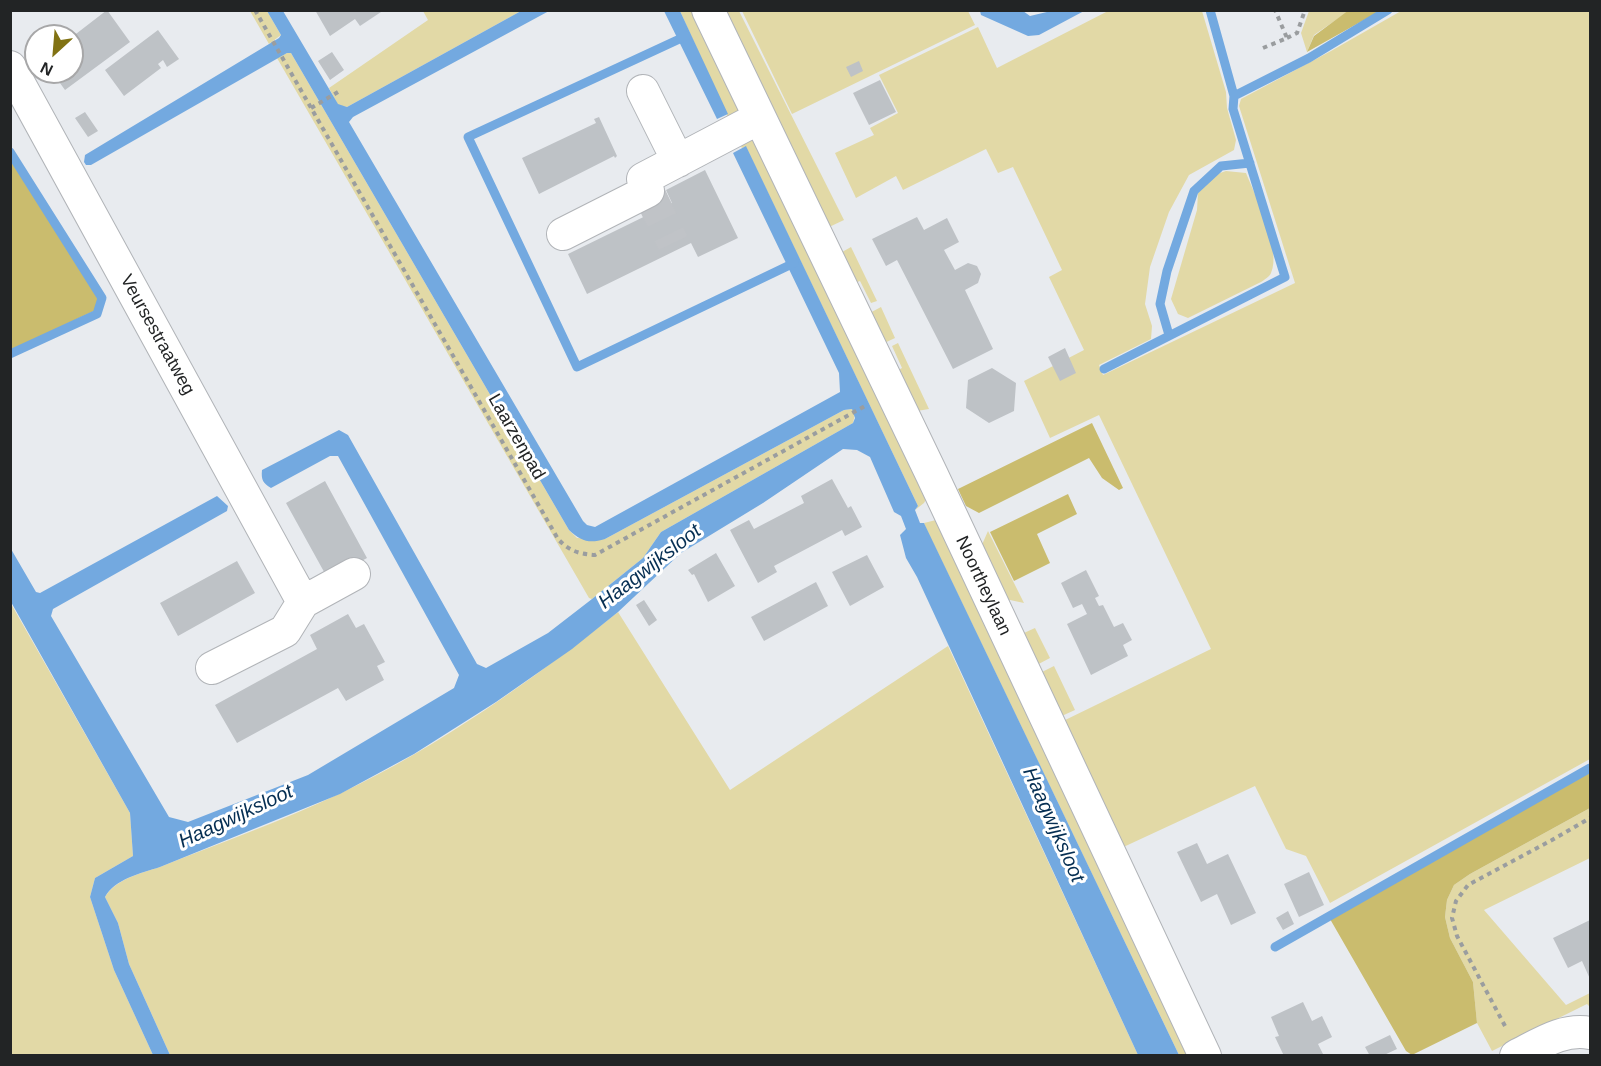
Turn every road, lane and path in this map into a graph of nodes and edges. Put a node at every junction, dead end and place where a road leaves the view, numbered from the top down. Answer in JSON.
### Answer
{"nodes":[{"id":1,"x":255,"y":10,"type":"edge"},
{"id":2,"x":708,"y":10,"type":"edge"},
{"id":3,"x":1275,"y":10,"type":"edge"},
{"id":4,"x":1305,"y":10,"type":"edge"},
{"id":5,"x":1287,"y":38,"type":"junction"},
{"id":6,"x":1263,"y":48,"type":"dead end"},
{"id":7,"x":10,"y":67,"type":"edge"},
{"id":8,"x":642,"y":91,"type":"dead end"},
{"id":9,"x":338,"y":92,"type":"dead end"},
{"id":10,"x":310,"y":108,"type":"junction"},
{"id":11,"x":759,"y":118,"type":"junction"},
{"id":12,"x":678,"y":161,"type":"junction"},
{"id":13,"x":562,"y":234,"type":"dead end"},
{"id":14,"x":850,"y":414,"type":"dead end"},
{"id":15,"x":354,"y":574,"type":"dead end"},
{"id":16,"x":303,"y":602,"type":"junction"},
{"id":17,"x":212,"y":668,"type":"dead end"},
{"id":18,"x":1590,"y":818,"type":"edge"},
{"id":19,"x":1590,"y":1033,"type":"edge"},
{"id":20,"x":1518,"y":1054,"type":"edge"},
{"id":21,"x":1205,"y":1056,"type":"edge"}],
"edges":[{"from":1,"to":10,"type":"path","name":"Laarzenpad"},
{"from":2,"to":11,"type":"street","name":"Noortheylaan"},
{"from":3,"to":5,"type":"path"},
{"from":4,"to":5,"type":"path"},
{"from":5,"to":6,"type":"path"},
{"from":7,"to":16,"type":"street","name":"Veursestraatweg"},
{"from":8,"to":12,"type":"street"},
{"from":9,"to":10,"type":"path"},
{"from":10,"to":14,"type":"path","name":"Laarzenpad"},
{"from":11,"to":12,"type":"street"},
{"from":11,"to":21,"type":"street","name":"Noortheylaan"},
{"from":12,"to":13,"type":"street"},
{"from":15,"to":16,"type":"street"},
{"from":16,"to":17,"type":"street"},
{"from":18,"to":20,"type":"path"},
{"from":19,"to":20,"type":"street"}]}
